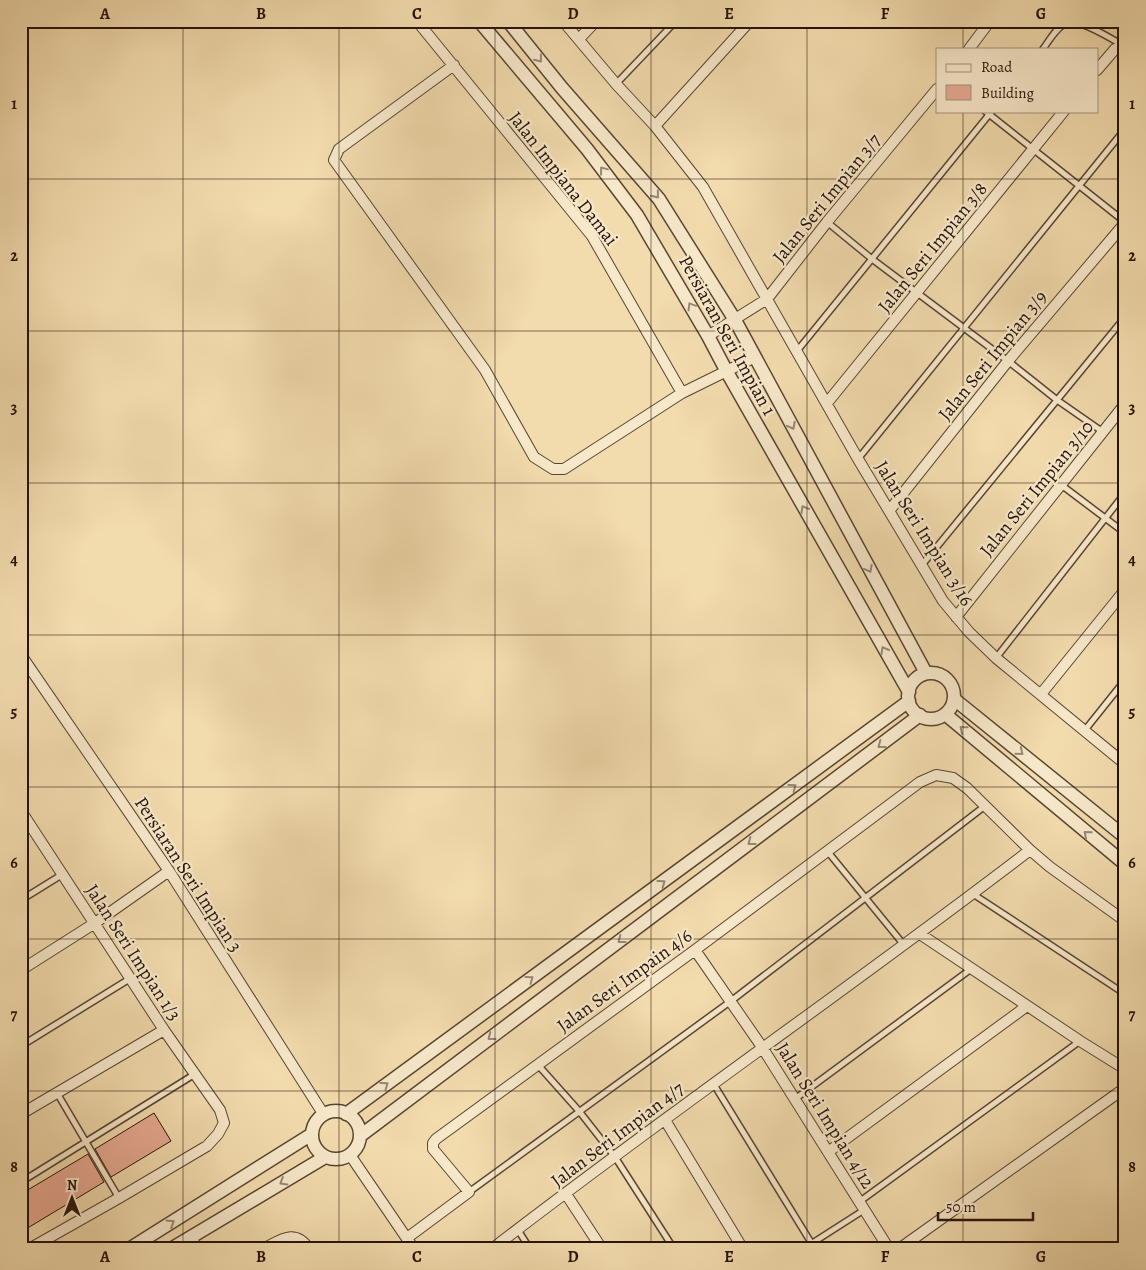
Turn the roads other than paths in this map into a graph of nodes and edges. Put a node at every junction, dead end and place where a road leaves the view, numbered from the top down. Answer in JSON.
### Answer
{"nodes":[{"id":1,"x":417,"y":21,"type":"edge"},
{"id":2,"x":479,"y":21,"type":"edge"},
{"id":3,"x":508,"y":21,"type":"edge"},
{"id":4,"x":563,"y":21,"type":"edge"},
{"id":5,"x":596,"y":21,"type":"edge"},
{"id":6,"x":676,"y":21,"type":"edge"},
{"id":7,"x":990,"y":21,"type":"edge"},
{"id":8,"x":748,"y":22,"type":"edge"},
{"id":9,"x":579,"y":39,"type":"junction"},
{"id":10,"x":1125,"y":46,"type":"edge"},
{"id":11,"x":970,"y":48,"type":"edge"},
{"id":12,"x":1044,"y":48,"type":"edge"},
{"id":13,"x":454,"y":65,"type":"junction"},
{"id":14,"x":1098,"y":69,"type":"edge"},
{"id":15,"x":616,"y":84,"type":"junction"},
{"id":16,"x":936,"y":90,"type":"edge"},
{"id":17,"x":989,"y":112,"type":"edge"},
{"id":18,"x":1063,"y":112,"type":"edge"},
{"id":19,"x":655,"y":126,"type":"junction"},
{"id":20,"x":1125,"y":129,"type":"edge"},
{"id":21,"x":1032,"y":150,"type":"junction"},
{"id":22,"x":1079,"y":187,"type":"junction"},
{"id":23,"x":827,"y":222,"type":"junction"},
{"id":24,"x":1125,"y":222,"type":"edge"},
{"id":25,"x":872,"y":259,"type":"junction"},
{"id":26,"x":918,"y":293,"type":"junction"},
{"id":27,"x":767,"y":299,"type":"junction"},
{"id":28,"x":1125,"y":317,"type":"edge"},
{"id":29,"x":735,"y":320,"type":"junction"},
{"id":30,"x":963,"y":328,"type":"junction"},
{"id":31,"x":708,"y":336,"type":"junction"},
{"id":32,"x":797,"y":351,"type":"junction"},
{"id":33,"x":755,"y":357,"type":"junction"},
{"id":34,"x":1008,"y":361,"type":"junction"},
{"id":35,"x":727,"y":372,"type":"junction"},
{"id":36,"x":682,"y":393,"type":"junction"},
{"id":37,"x":1057,"y":400,"type":"junction"},
{"id":38,"x":827,"y":403,"type":"junction"},
{"id":39,"x":1125,"y":404,"type":"edge"},
{"id":40,"x":1102,"y":432,"type":"junction"},
{"id":41,"x":858,"y":459,"type":"junction"},
{"id":42,"x":1060,"y":484,"type":"junction"},
{"id":43,"x":1125,"y":493,"type":"edge"},
{"id":44,"x":889,"y":511,"type":"junction"},
{"id":45,"x":1104,"y":518,"type":"junction"},
{"id":46,"x":1125,"y":532,"type":"edge"},
{"id":47,"x":922,"y":566,"type":"junction"},
{"id":48,"x":1125,"y":590,"type":"edge"},
{"id":49,"x":956,"y":617,"type":"junction"},
{"id":50,"x":21,"y":654,"type":"edge"},
{"id":51,"x":996,"y":658,"type":"junction"},
{"id":52,"x":926,"y":673,"type":"junction"},
{"id":53,"x":1125,"y":680,"type":"edge"},
{"id":54,"x":1041,"y":694,"type":"junction"},
{"id":55,"x":909,"y":697,"type":"junction"},
{"id":56,"x":954,"y":699,"type":"junction"},
{"id":57,"x":945,"y":714,"type":"junction"},
{"id":58,"x":920,"y":715,"type":"junction"},
{"id":59,"x":1084,"y":731,"type":"junction"},
{"id":60,"x":1125,"y":764,"type":"edge"},
{"id":61,"x":985,"y":806,"type":"junction"},
{"id":62,"x":21,"y":811,"type":"edge"},
{"id":63,"x":25,"y":827,"type":"edge"},
{"id":64,"x":1125,"y":837,"type":"edge"},
{"id":65,"x":1030,"y":850,"type":"junction"},
{"id":66,"x":828,"y":852,"type":"junction"},
{"id":67,"x":1125,"y":864,"type":"edge"},
{"id":68,"x":169,"y":871,"type":"junction"},
{"id":69,"x":63,"y":874,"type":"junction"},
{"id":70,"x":973,"y":894,"type":"junction"},
{"id":71,"x":867,"y":898,"type":"junction"},
{"id":72,"x":21,"y":900,"type":"edge"},
{"id":73,"x":1125,"y":921,"type":"edge"},
{"id":74,"x":95,"y":923,"type":"junction"},
{"id":75,"x":920,"y":934,"type":"junction"},
{"id":76,"x":904,"y":945,"type":"junction"},
{"id":77,"x":695,"y":950,"type":"junction"},
{"id":78,"x":971,"y":969,"type":"junction"},
{"id":79,"x":21,"y":970,"type":"edge"},
{"id":80,"x":131,"y":978,"type":"junction"},
{"id":81,"x":1125,"y":994,"type":"edge"},
{"id":82,"x":731,"y":1001,"type":"junction"},
{"id":83,"x":1027,"y":1006,"type":"junction"},
{"id":84,"x":164,"y":1030,"type":"junction"},
{"id":85,"x":1080,"y":1041,"type":"junction"},
{"id":86,"x":21,"y":1046,"type":"edge"},
{"id":87,"x":762,"y":1047,"type":"junction"},
{"id":88,"x":538,"y":1064,"type":"junction"},
{"id":89,"x":1125,"y":1069,"type":"edge"},
{"id":90,"x":195,"y":1074,"type":"junction"},
{"id":91,"x":713,"y":1083,"type":"junction"},
{"id":92,"x":1125,"y":1088,"type":"edge"},
{"id":93,"x":57,"y":1093,"type":"junction"},
{"id":94,"x":795,"y":1099,"type":"junction"},
{"id":95,"x":579,"y":1111,"type":"junction"},
{"id":96,"x":21,"y":1114,"type":"edge"},
{"id":97,"x":346,"y":1114,"type":"junction"},
{"id":98,"x":324,"y":1115,"type":"junction"},
{"id":99,"x":665,"y":1120,"type":"junction"},
{"id":100,"x":312,"y":1134,"type":"junction"},
{"id":101,"x":360,"y":1136,"type":"junction"},
{"id":102,"x":85,"y":1143,"type":"junction"},
{"id":103,"x":828,"y":1152,"type":"junction"},
{"id":104,"x":350,"y":1155,"type":"junction"},
{"id":105,"x":325,"y":1157,"type":"junction"},
{"id":106,"x":615,"y":1157,"type":"junction"},
{"id":107,"x":21,"y":1182,"type":"edge"},
{"id":108,"x":469,"y":1192,"type":"junction"},
{"id":109,"x":566,"y":1194,"type":"junction"},
{"id":110,"x":119,"y":1198,"type":"junction"},
{"id":111,"x":862,"y":1206,"type":"junction"},
{"id":112,"x":518,"y":1229,"type":"junction"},
{"id":113,"x":192,"y":1236,"type":"junction"},
{"id":114,"x":406,"y":1238,"type":"junction"},
{"id":115,"x":812,"y":1243,"type":"junction"},
{"id":116,"x":29,"y":1249,"type":"edge"},
{"id":117,"x":129,"y":1249,"type":"edge"},
{"id":118,"x":171,"y":1249,"type":"edge"},
{"id":119,"x":197,"y":1249,"type":"edge"},
{"id":120,"x":263,"y":1249,"type":"edge"},
{"id":121,"x":309,"y":1249,"type":"edge"},
{"id":122,"x":414,"y":1249,"type":"edge"},
{"id":123,"x":492,"y":1249,"type":"edge"},
{"id":124,"x":530,"y":1249,"type":"edge"},
{"id":125,"x":602,"y":1249,"type":"edge"},
{"id":126,"x":674,"y":1249,"type":"edge"},
{"id":127,"x":743,"y":1249,"type":"edge"},
{"id":128,"x":803,"y":1249,"type":"edge"},
{"id":129,"x":815,"y":1249,"type":"edge"},
{"id":130,"x":889,"y":1249,"type":"edge"},
{"id":131,"x":899,"y":1249,"type":"edge"}],
"edges":[{"from":1,"to":13,"type":"street","name":"Jalan Impiana Damai"},
{"from":31,"to":2,"type":"street","name":"Persiaran Seri Impian 1","one_way":true},
{"from":3,"to":29,"type":"street","name":"Persiaran Seri Impian 1","one_way":true},
{"from":4,"to":9,"type":"street","name":"Jalan Seri Impian 3/16"},
{"from":5,"to":9,"type":"street"},
{"from":6,"to":15,"type":"lane"},
{"from":7,"to":11,"type":"street"},
{"from":8,"to":19,"type":"street"},
{"from":9,"to":15,"type":"street","name":"Jalan Seri Impian 3/16"},
{"from":10,"to":12,"type":"lane"},
{"from":10,"to":14,"type":"street"},
{"from":13,"to":36,"type":"street","name":"Jalan Impiana Damai"},
{"from":13,"to":36,"type":"street"},
{"from":15,"to":19,"type":"street","name":"Jalan Seri Impian 3/16"},
{"from":16,"to":23,"type":"street","name":"Jalan Seri Impian 3/7"},
{"from":17,"to":21,"type":"lane"},
{"from":17,"to":25,"type":"lane"},
{"from":18,"to":21,"type":"street","name":"Jalan Seri Impian 3/8"},
{"from":19,"to":27,"type":"street","name":"Jalan Seri Impian 3/16"},
{"from":20,"to":22,"type":"lane"},
{"from":21,"to":22,"type":"lane"},
{"from":21,"to":26,"type":"street","name":"Jalan Seri Impian 3/8"},
{"from":22,"to":24,"type":"lane"},
{"from":22,"to":30,"type":"lane"},
{"from":23,"to":25,"type":"lane"},
{"from":23,"to":27,"type":"street","name":"Jalan Seri Impian 3/7"},
{"from":24,"to":34,"type":"street","name":"Jalan Seri Impian 3/9"},
{"from":25,"to":26,"type":"lane"},
{"from":25,"to":32,"type":"lane"},
{"from":26,"to":30,"type":"lane"},
{"from":26,"to":38,"type":"street","name":"Jalan Seri Impian 3/8"},
{"from":27,"to":29,"type":"street","name":"Jalan Seri Impian 3/7"},
{"from":27,"to":32,"type":"street","name":"Jalan Seri Impian 3/16"},
{"from":28,"to":37,"type":"lane"},
{"from":29,"to":31,"type":"street","name":"Jalan Seri Impian 3/7"},
{"from":29,"to":33,"type":"street","name":"Persiaran Seri Impian 1"},
{"from":30,"to":34,"type":"lane"},
{"from":30,"to":41,"type":"lane"},
{"from":31,"to":35,"type":"street","name":"Persiaran Seri Impian 1"},
{"from":32,"to":38,"type":"street","name":"Jalan Seri Impian 3/16"},
{"from":33,"to":35,"type":"street"},
{"from":33,"to":52,"type":"street","name":"Persiaran Seri Impian 1","one_way":true},
{"from":34,"to":37,"type":"lane"},
{"from":34,"to":44,"type":"street","name":"Jalan Seri Impian 3/9"},
{"from":35,"to":36,"type":"street"},
{"from":55,"to":35,"type":"street","name":"Persiaran Seri Impian 1","one_way":true},
{"from":37,"to":40,"type":"lane"},
{"from":37,"to":47,"type":"lane"},
{"from":38,"to":41,"type":"street","name":"Jalan Seri Impian 3/16"},
{"from":39,"to":40,"type":"street","name":"Jalan Seri Impian 3/10"},
{"from":40,"to":42,"type":"street","name":"Jalan Seri Impian 3/10"},
{"from":41,"to":44,"type":"street","name":"Jalan Seri Impian 3/16"},
{"from":42,"to":45,"type":"lane"},
{"from":42,"to":49,"type":"street","name":"Jalan Seri Impian 3/10"},
{"from":43,"to":45,"type":"lane"},
{"from":44,"to":47,"type":"street","name":"Jalan Seri Impian 3/16"},
{"from":45,"to":46,"type":"lane"},
{"from":45,"to":51,"type":"lane"},
{"from":47,"to":49,"type":"street","name":"Jalan Seri Impian 3/16"},
{"from":48,"to":54,"type":"street"},
{"from":49,"to":51,"type":"street","name":"Jalan Seri Impian 3/16"},
{"from":50,"to":68,"type":"street","name":"Persiaran Seri Impian 3"},
{"from":51,"to":54,"type":"street","name":"Jalan Seri Impian 3/16"},
{"from":52,"to":55,"type":"street"},
{"from":52,"to":56,"type":"street"},
{"from":53,"to":59,"type":"lane"},
{"from":54,"to":59,"type":"street","name":"Jalan Seri Impian 3/16"},
{"from":55,"to":58,"type":"street"},
{"from":97,"to":55,"type":"street","one_way":true},
{"from":56,"to":57,"type":"street"},
{"from":56,"to":64,"type":"street","one_way":true},
{"from":57,"to":58,"type":"street"},
{"from":67,"to":57,"type":"street","one_way":true},
{"from":58,"to":101,"type":"street","one_way":true},
{"from":59,"to":60,"type":"street","name":"Jalan Seri Impian 3/16"},
{"from":61,"to":65,"type":"street"},
{"from":61,"to":66,"type":"street","name":"Jalan Seri Impain 4/6"},
{"from":61,"to":71,"type":"lane"},
{"from":62,"to":63,"type":"street","name":"Jalan Seri Impian 1/3"},
{"from":63,"to":69,"type":"street","name":"Jalan Seri Impian 1/3"},
{"from":65,"to":70,"type":"street","name":"Jalan Seri Impian 4/7"},
{"from":65,"to":73,"type":"street"},
{"from":66,"to":71,"type":"lane"},
{"from":66,"to":77,"type":"street","name":"Jalan Seri Impain 4/6"},
{"from":68,"to":74,"type":"street"},
{"from":68,"to":98,"type":"street","name":"Persiaran Seri Impian 3"},
{"from":69,"to":72,"type":"lane"},
{"from":69,"to":74,"type":"street","name":"Jalan Seri Impian 1/3"},
{"from":70,"to":75,"type":"street","name":"Jalan Seri Impian 4/7"},
{"from":70,"to":81,"type":"lane"},
{"from":71,"to":76,"type":"lane"},
{"from":71,"to":82,"type":"lane"},
{"from":74,"to":79,"type":"street"},
{"from":74,"to":80,"type":"street","name":"Jalan Seri Impian 1/3"},
{"from":75,"to":76,"type":"street","name":"Jalan Seri Impian 4/7"},
{"from":75,"to":78,"type":"street"},
{"from":76,"to":87,"type":"street","name":"Jalan Seri Impian 4/7"},
{"from":77,"to":82,"type":"street","name":"Jalan Seri Impian 4/12"},
{"from":77,"to":88,"type":"street","name":"Jalan Seri Impain 4/6"},
{"from":78,"to":83,"type":"street"},
{"from":78,"to":94,"type":"lane"},
{"from":80,"to":84,"type":"street","name":"Jalan Seri Impian 1/3"},
{"from":80,"to":86,"type":"lane"},
{"from":82,"to":87,"type":"street","name":"Jalan Seri Impian 4/12"},
{"from":82,"to":95,"type":"lane"},
{"from":83,"to":85,"type":"street"},
{"from":83,"to":103,"type":"street"},
{"from":84,"to":90,"type":"street","name":"Jalan Seri Impian 1/3"},
{"from":84,"to":93,"type":"street"},
{"from":85,"to":89,"type":"street"},
{"from":85,"to":111,"type":"lane"},
{"from":87,"to":91,"type":"street","name":"Jalan Seri Impian 4/7"},
{"from":87,"to":94,"type":"street","name":"Jalan Seri Impian 4/12"},
{"from":88,"to":95,"type":"lane"},
{"from":88,"to":108,"type":"street","name":"Jalan Seri Impain 4/6"},
{"from":90,"to":102,"type":"lane"},
{"from":90,"to":110,"type":"street","name":"Jalan Seri Impian 1/3"},
{"from":91,"to":99,"type":"street","name":"Jalan Seri Impian 4/7"},
{"from":91,"to":115,"type":"lane"},
{"from":92,"to":131,"type":"street"},
{"from":93,"to":96,"type":"street"},
{"from":93,"to":102,"type":"lane"},
{"from":94,"to":103,"type":"street","name":"Jalan Seri Impian 4/12"},
{"from":95,"to":106,"type":"lane"},
{"from":95,"to":108,"type":"lane"},
{"from":97,"to":98,"type":"street"},
{"from":97,"to":101,"type":"street"},
{"from":98,"to":100,"type":"street"},
{"from":99,"to":106,"type":"street","name":"Jalan Seri Impian 4/7"},
{"from":99,"to":127,"type":"street"},
{"from":100,"to":105,"type":"street"},
{"from":117,"to":100,"type":"street","one_way":true},
{"from":101,"to":104,"type":"street"},
{"from":102,"to":107,"type":"lane"},
{"from":102,"to":110,"type":"lane"},
{"from":103,"to":111,"type":"street","name":"Jalan Seri Impian 4/12"},
{"from":104,"to":105,"type":"street"},
{"from":104,"to":114,"type":"street"},
{"from":105,"to":113,"type":"street","one_way":true},
{"from":106,"to":109,"type":"street","name":"Jalan Seri Impian 4/7"},
{"from":106,"to":126,"type":"lane"},
{"from":108,"to":114,"type":"street"},
{"from":109,"to":112,"type":"street","name":"Jalan Seri Impian 4/7"},
{"from":109,"to":125,"type":"street"},
{"from":110,"to":116,"type":"street"},
{"from":111,"to":115,"type":"lane"},
{"from":111,"to":130,"type":"street","name":"Jalan Seri Impian 4/12"},
{"from":112,"to":123,"type":"street","name":"Jalan Seri Impian 4/7"},
{"from":112,"to":124,"type":"lane"},
{"from":113,"to":118,"type":"street"},
{"from":113,"to":119,"type":"street"},
{"from":114,"to":122,"type":"street"},
{"from":115,"to":128,"type":"lane"},
{"from":115,"to":129,"type":"lane"},
{"from":120,"to":121,"type":"street"}]}
